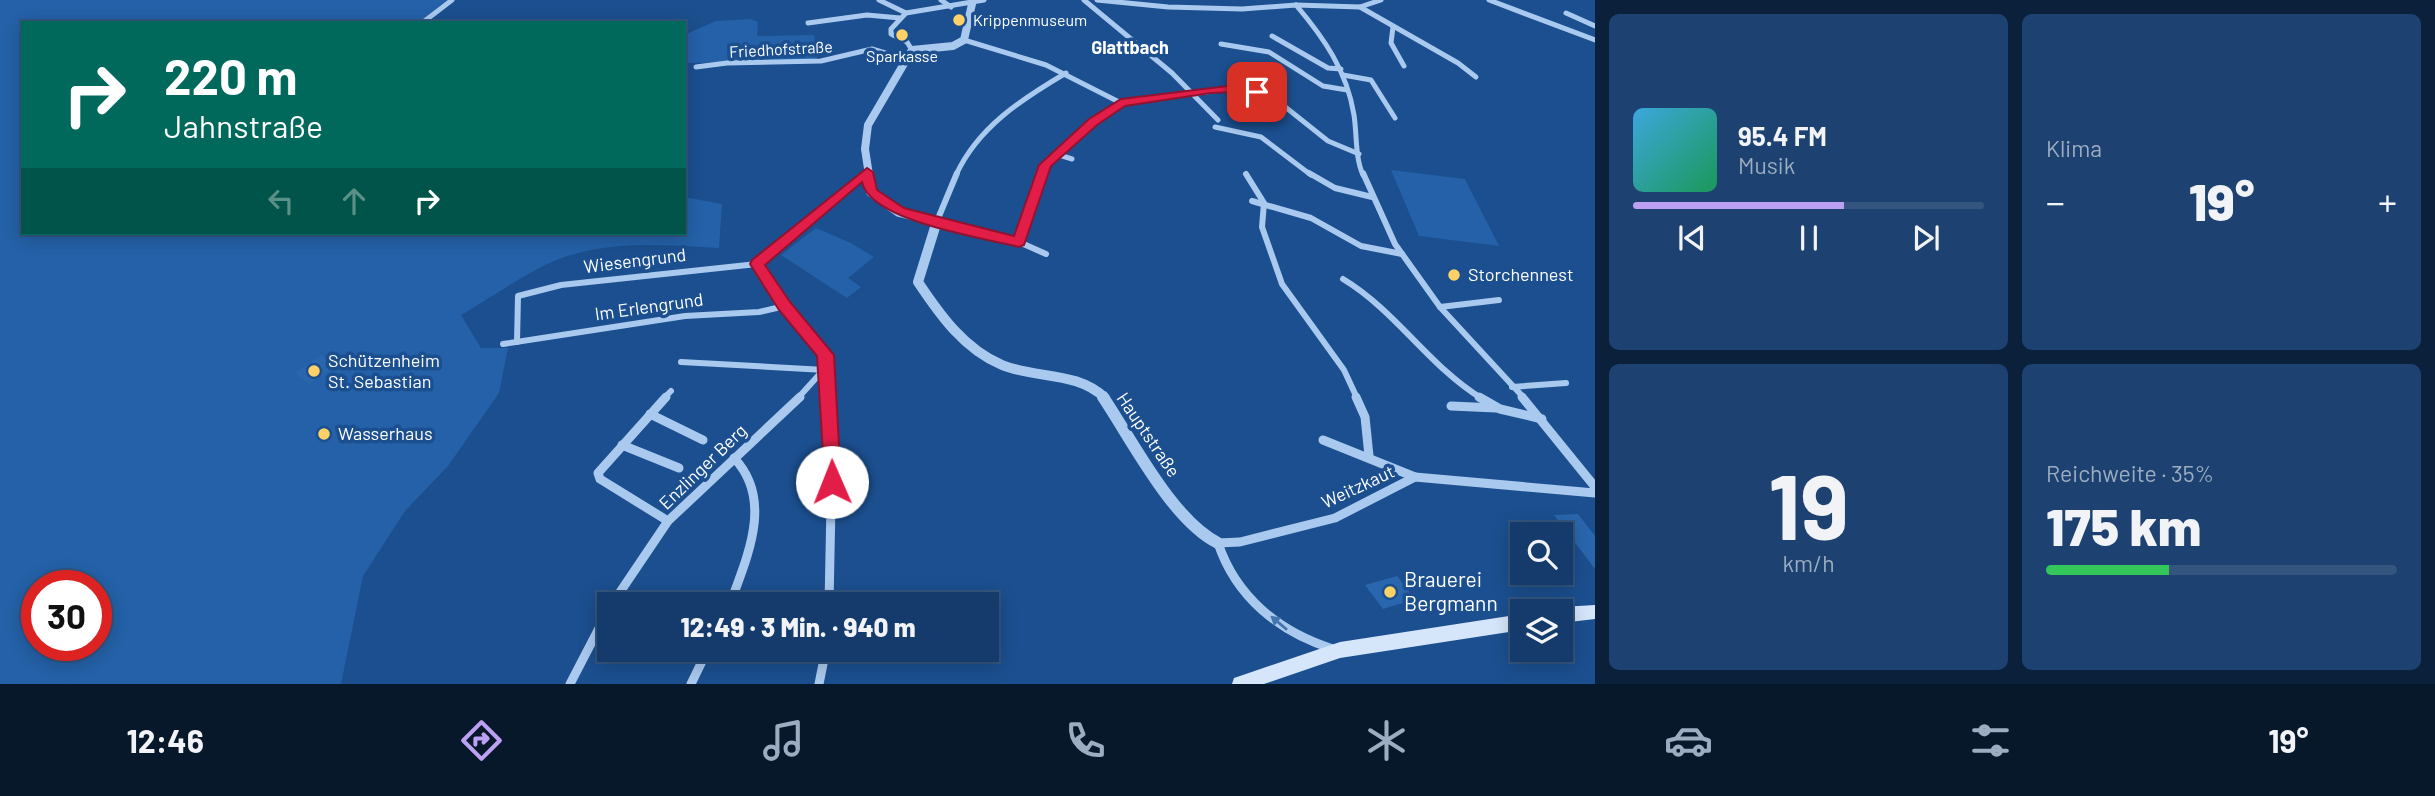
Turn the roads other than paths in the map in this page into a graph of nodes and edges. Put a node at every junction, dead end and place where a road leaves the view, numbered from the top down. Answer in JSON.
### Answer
{"nodes":[{"id":1,"x":453,"y":0,"type":"edge"},
{"id":2,"x":879,"y":0,"type":"edge"},
{"id":3,"x":941,"y":0,"type":"edge"},
{"id":4,"x":984,"y":0,"type":"edge"},
{"id":5,"x":1084,"y":0,"type":"edge"},
{"id":6,"x":1097,"y":0,"type":"edge"},
{"id":7,"x":1265,"y":0,"type":"edge"},
{"id":8,"x":1381,"y":0,"type":"edge"},
{"id":9,"x":1489,"y":0,"type":"edge"},
{"id":10,"x":1127,"y":1,"type":"edge"},
{"id":11,"x":972,"y":4,"type":"junction"},
{"id":12,"x":1296,"y":5,"type":"junction"},
{"id":13,"x":1274,"y":6,"type":"junction"},
{"id":14,"x":951,"y":7,"type":"junction"},
{"id":15,"x":1360,"y":7,"type":"junction"},
{"id":16,"x":906,"y":13,"type":"junction"},
{"id":17,"x":1566,"y":13,"type":"dead end"},
{"id":18,"x":900,"y":18,"type":"junction"},
{"id":19,"x":425,"y":21,"type":"edge"},
{"id":20,"x":808,"y":23,"type":"dead end"},
{"id":21,"x":1595,"y":26,"type":"edge"},
{"id":22,"x":1393,"y":27,"type":"junction"},
{"id":23,"x":1272,"y":36,"type":"dead end"},
{"id":24,"x":964,"y":40,"type":"junction"},
{"id":25,"x":1594,"y":42,"type":"edge"},
{"id":26,"x":1221,"y":44,"type":"dead end"},
{"id":27,"x":908,"y":54,"type":"junction"},
{"id":28,"x":1404,"y":66,"type":"dead end"},
{"id":29,"x":696,"y":67,"type":"dead end"},
{"id":30,"x":1342,"y":72,"type":"junction"},
{"id":31,"x":1066,"y":73,"type":"junction"},
{"id":32,"x":1476,"y":77,"type":"dead end"},
{"id":33,"x":1347,"y":90,"type":"junction"},
{"id":34,"x":1193,"y":93,"type":"junction"},
{"id":35,"x":1121,"y":103,"type":"junction"},
{"id":36,"x":1395,"y":118,"type":"dead end"},
{"id":37,"x":1218,"y":120,"type":"dead end"},
{"id":38,"x":1214,"y":127,"type":"dead end"},
{"id":39,"x":1056,"y":154,"type":"junction"},
{"id":40,"x":1359,"y":154,"type":"junction"},
{"id":41,"x":1072,"y":159,"type":"dead end"},
{"id":42,"x":867,"y":172,"type":"junction"},
{"id":43,"x":1246,"y":174,"type":"dead end"},
{"id":44,"x":1371,"y":197,"type":"junction"},
{"id":45,"x":1252,"y":201,"type":"dead end"},
{"id":46,"x":1264,"y":203,"type":"junction"},
{"id":47,"x":937,"y":221,"type":"junction"},
{"id":48,"x":1019,"y":242,"type":"junction"},
{"id":49,"x":1046,"y":254,"type":"dead end"},
{"id":50,"x":1402,"y":254,"type":"junction"},
{"id":51,"x":757,"y":264,"type":"junction"},
{"id":52,"x":1343,"y":279,"type":"dead end"},
{"id":53,"x":1499,"y":300,"type":"dead end"},
{"id":54,"x":785,"y":306,"type":"junction"},
{"id":55,"x":1440,"y":307,"type":"junction"},
{"id":56,"x":517,"y":342,"type":"junction"},
{"id":57,"x":503,"y":344,"type":"dead end"},
{"id":58,"x":681,"y":362,"type":"dead end"},
{"id":59,"x":826,"y":366,"type":"junction"},
{"id":60,"x":1566,"y":383,"type":"dead end"},
{"id":61,"x":1512,"y":387,"type":"junction"},
{"id":62,"x":671,"y":391,"type":"dead end"},
{"id":63,"x":1451,"y":406,"type":"dead end"},
{"id":64,"x":1496,"y":408,"type":"junction"},
{"id":65,"x":650,"y":414,"type":"junction"},
{"id":66,"x":1542,"y":419,"type":"junction"},
{"id":67,"x":1322,"y":439,"type":"dead end"},
{"id":68,"x":703,"y":440,"type":"dead end"},
{"id":69,"x":622,"y":445,"type":"junction"},
{"id":70,"x":1369,"y":456,"type":"junction"},
{"id":71,"x":734,"y":458,"type":"junction"},
{"id":72,"x":679,"y":468,"type":"dead end"},
{"id":73,"x":1415,"y":477,"type":"junction"},
{"id":74,"x":1595,"y":487,"type":"edge"},
{"id":75,"x":1595,"y":493,"type":"edge"},
{"id":76,"x":668,"y":521,"type":"junction"},
{"id":77,"x":1218,"y":543,"type":"junction"},
{"id":78,"x":620,"y":592,"type":"edge"},
{"id":79,"x":734,"y":592,"type":"edge"},
{"id":80,"x":829,"y":592,"type":"edge"},
{"id":81,"x":1595,"y":612,"type":"edge"},
{"id":82,"x":1573,"y":614,"type":"edge"},
{"id":83,"x":1510,"y":624,"type":"edge"},
{"id":84,"x":597,"y":632,"type":"edge"},
{"id":85,"x":1340,"y":650,"type":"junction"},
{"id":86,"x":702,"y":662,"type":"edge"},
{"id":87,"x":823,"y":662,"type":"edge"},
{"id":88,"x":570,"y":684,"type":"edge"},
{"id":89,"x":691,"y":684,"type":"edge"},
{"id":90,"x":819,"y":684,"type":"edge"},
{"id":91,"x":1240,"y":684,"type":"edge"}],
"edges":[{"from":1,"to":19,"type":"street"},
{"from":2,"to":16,"type":"street"},
{"from":3,"to":14,"type":"street"},
{"from":4,"to":11,"type":"street"},
{"from":5,"to":34,"type":"street"},
{"from":6,"to":10,"type":"street"},
{"from":7,"to":13,"type":"street"},
{"from":8,"to":15,"type":"street"},
{"from":9,"to":25,"type":"street"},
{"from":10,"to":13,"type":"street"},
{"from":11,"to":14,"type":"street"},
{"from":11,"to":24,"type":"street"},
{"from":12,"to":13,"type":"street"},
{"from":12,"to":15,"type":"street"},
{"from":12,"to":30,"type":"street"},
{"from":14,"to":16,"type":"street"},
{"from":15,"to":22,"type":"street"},
{"from":16,"to":18,"type":"street"},
{"from":17,"to":21,"type":"street"},
{"from":18,"to":20,"type":"street"},
{"from":18,"to":27,"type":"street"},
{"from":22,"to":28,"type":"street"},
{"from":22,"to":32,"type":"street"},
{"from":23,"to":30,"type":"street"},
{"from":24,"to":27,"type":"street"},
{"from":24,"to":31,"type":"street"},
{"from":26,"to":33,"type":"street"},
{"from":27,"to":29,"type":"street","name":"Friedhofstraße"},
{"from":27,"to":42,"type":"street"},
{"from":30,"to":33,"type":"street"},
{"from":30,"to":36,"type":"street"},
{"from":31,"to":35,"type":"street"},
{"from":31,"to":47,"type":"street"},
{"from":33,"to":40,"type":"street"},
{"from":34,"to":35,"type":"street"},
{"from":34,"to":37,"type":"street"},
{"from":34,"to":40,"type":"street"},
{"from":35,"to":39,"type":"street"},
{"from":38,"to":44,"type":"street"},
{"from":39,"to":41,"type":"street"},
{"from":39,"to":48,"type":"street"},
{"from":40,"to":44,"type":"street"},
{"from":42,"to":47,"type":"street"},
{"from":42,"to":51,"type":"street"},
{"from":43,"to":46,"type":"street"},
{"from":44,"to":50,"type":"street"},
{"from":45,"to":46,"type":"street"},
{"from":46,"to":50,"type":"street"},
{"from":46,"to":70,"type":"street"},
{"from":47,"to":48,"type":"street"},
{"from":47,"to":77,"type":"street","name":"Hauptstraße"},
{"from":48,"to":49,"type":"street"},
{"from":50,"to":55,"type":"street"},
{"from":51,"to":54,"type":"street"},
{"from":51,"to":56,"type":"street","name":"Wiesengrund"},
{"from":52,"to":64,"type":"street"},
{"from":53,"to":55,"type":"street"},
{"from":54,"to":56,"type":"street","name":"Im Erlengrund"},
{"from":54,"to":59,"type":"street"},
{"from":55,"to":61,"type":"street"},
{"from":56,"to":57,"type":"street","name":"Im Erlengrund"},
{"from":58,"to":59,"type":"street"},
{"from":59,"to":71,"type":"street","name":"Enzlinger Berg"},
{"from":59,"to":80,"type":"street"},
{"from":60,"to":61,"type":"street"},
{"from":61,"to":66,"type":"street"},
{"from":62,"to":65,"type":"street"},
{"from":63,"to":64,"type":"street"},
{"from":64,"to":66,"type":"street"},
{"from":65,"to":68,"type":"street"},
{"from":65,"to":69,"type":"street"},
{"from":66,"to":74,"type":"street"},
{"from":67,"to":70,"type":"street"},
{"from":69,"to":72,"type":"street"},
{"from":69,"to":76,"type":"street"},
{"from":70,"to":73,"type":"street"},
{"from":71,"to":76,"type":"street","name":"Enzlinger Berg"},
{"from":71,"to":79,"type":"street"},
{"from":73,"to":75,"type":"street","name":"Weitzkaut"},
{"from":73,"to":77,"type":"street","name":"Weitzkaut"},
{"from":76,"to":78,"type":"street","name":"Enzlinger Berg"},
{"from":85,"to":77,"type":"street","one_way":true},
{"from":81,"to":82,"type":"main road"},
{"from":83,"to":85,"type":"main road"},
{"from":84,"to":88,"type":"street"},
{"from":85,"to":91,"type":"main road"},
{"from":86,"to":89,"type":"street"},
{"from":87,"to":90,"type":"street"}]}
